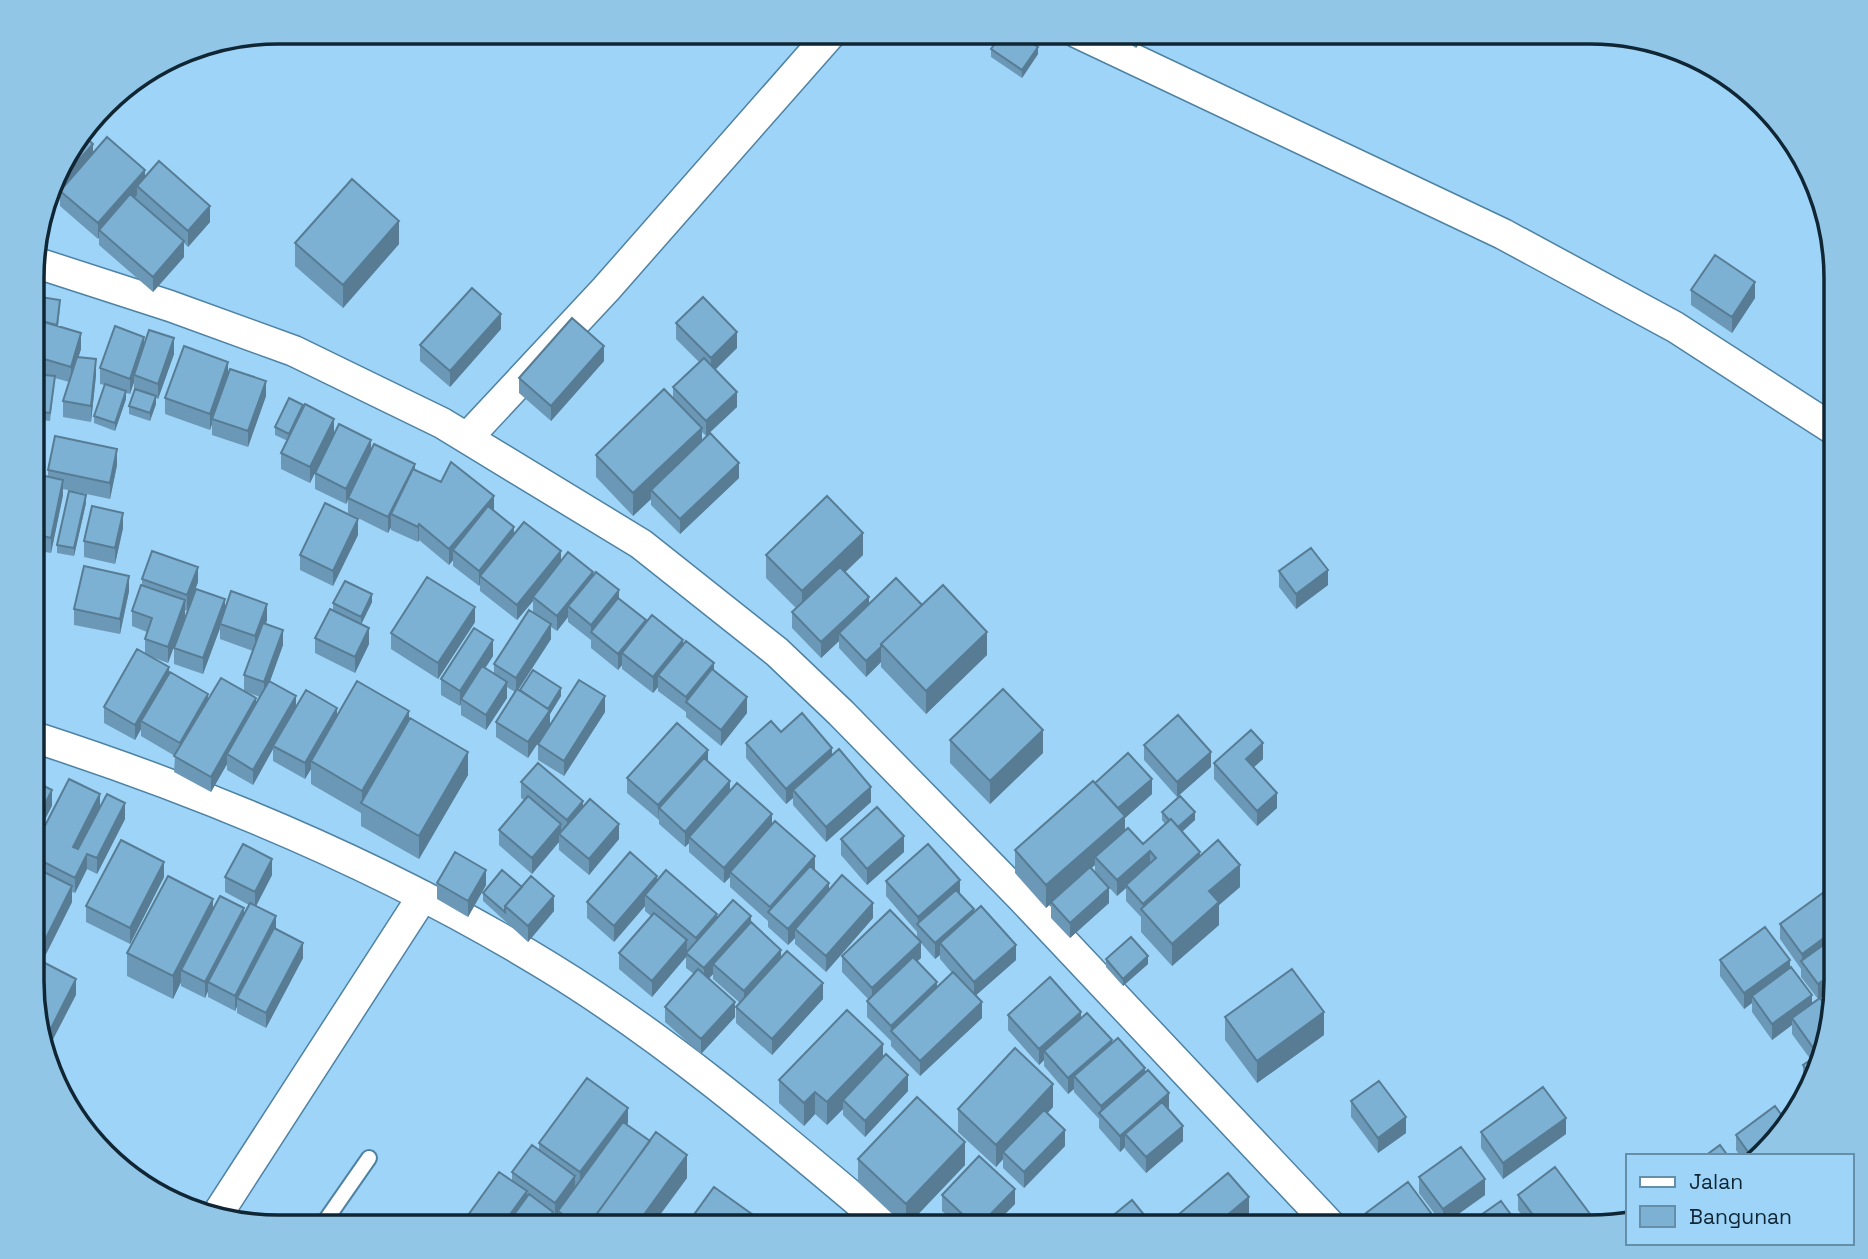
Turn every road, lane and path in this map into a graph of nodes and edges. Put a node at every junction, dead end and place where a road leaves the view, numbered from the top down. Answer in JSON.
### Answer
{"nodes":[{"id":1,"x":821,"y":44,"type":"edge"},
{"id":2,"x":1101,"y":44,"type":"edge"},
{"id":3,"x":45,"y":265,"type":"edge"},
{"id":4,"x":1824,"y":423,"type":"edge"},
{"id":5,"x":467,"y":438,"type":"junction"},
{"id":6,"x":44,"y":740,"type":"edge"},
{"id":7,"x":423,"y":896,"type":"junction"},
{"id":8,"x":369,"y":1158,"type":"dead end"},
{"id":9,"x":221,"y":1208,"type":"edge"},
{"id":10,"x":329,"y":1215,"type":"edge"},
{"id":11,"x":873,"y":1215,"type":"edge"},
{"id":12,"x":1321,"y":1215,"type":"edge"}],
"edges":[{"from":1,"to":5,"type":"street"},
{"from":2,"to":4,"type":"street"},
{"from":3,"to":5,"type":"street"},
{"from":5,"to":12,"type":"street"},
{"from":6,"to":7,"type":"street"},
{"from":7,"to":9,"type":"street"},
{"from":7,"to":11,"type":"street"},
{"from":8,"to":10,"type":"lane"}]}
